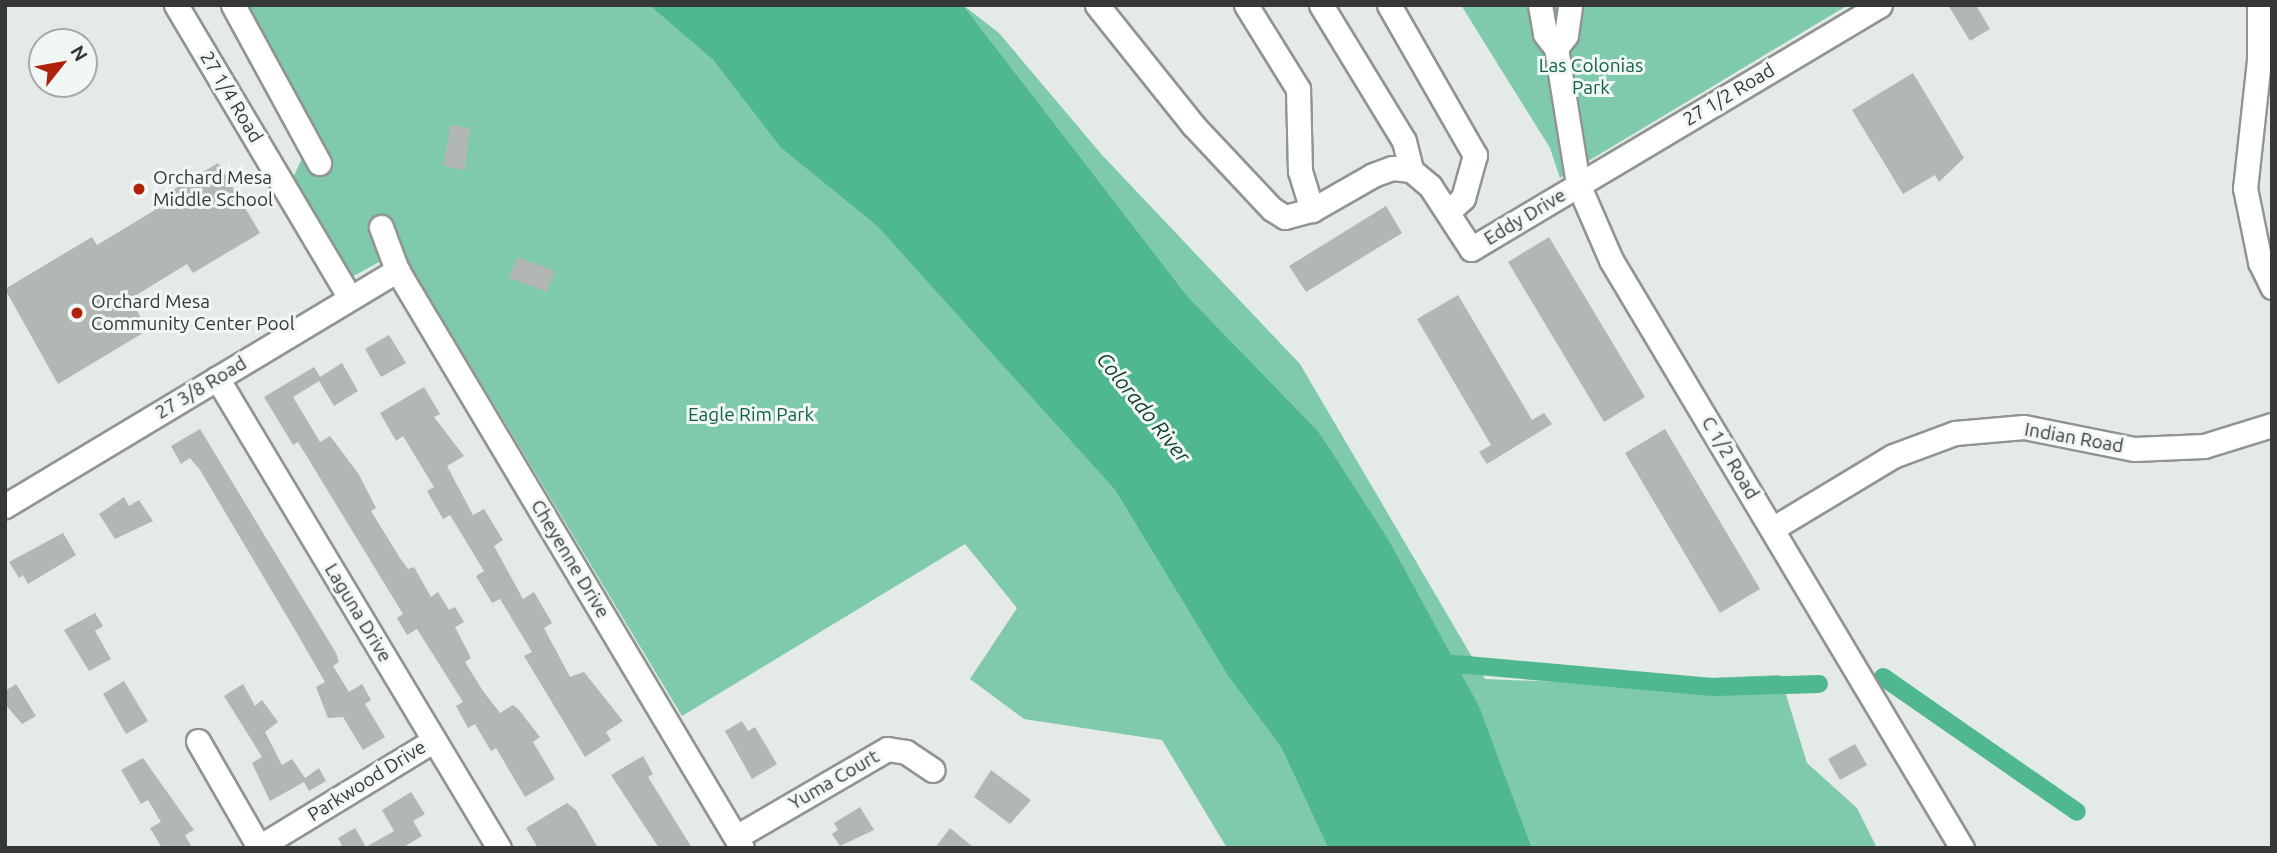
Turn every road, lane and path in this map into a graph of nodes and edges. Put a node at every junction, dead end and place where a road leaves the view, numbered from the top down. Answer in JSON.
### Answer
{"nodes":[{"id":1,"x":176,"y":5,"type":"edge"},
{"id":2,"x":233,"y":5,"type":"edge"},
{"id":3,"x":1097,"y":5,"type":"edge"},
{"id":4,"x":1246,"y":5,"type":"edge"},
{"id":5,"x":1321,"y":5,"type":"edge"},
{"id":6,"x":1389,"y":5,"type":"edge"},
{"id":7,"x":1540,"y":5,"type":"edge"},
{"id":8,"x":1570,"y":5,"type":"edge"},
{"id":9,"x":1880,"y":5,"type":"edge"},
{"id":10,"x":2259,"y":5,"type":"edge"},
{"id":11,"x":1556,"y":48,"type":"junction"},
{"id":12,"x":319,"y":163,"type":"dead end"},
{"id":13,"x":1410,"y":170,"type":"junction"},
{"id":14,"x":1578,"y":184,"type":"junction"},
{"id":15,"x":1312,"y":210,"type":"junction"},
{"id":16,"x":1449,"y":211,"type":"junction"},
{"id":17,"x":381,"y":227,"type":"dead end"},
{"id":18,"x":397,"y":270,"type":"junction"},
{"id":19,"x":2272,"y":287,"type":"edge"},
{"id":20,"x":350,"y":298,"type":"junction"},
{"id":21,"x":217,"y":378,"type":"junction"},
{"id":22,"x":2272,"y":425,"type":"edge"},
{"id":23,"x":5,"y":506,"type":"edge"},
{"id":24,"x":1772,"y":529,"type":"junction"},
{"id":25,"x":434,"y":740,"type":"junction"},
{"id":26,"x":198,"y":741,"type":"dead end"},
{"id":27,"x":933,"y":770,"type":"dead end"},
{"id":28,"x":739,"y":842,"type":"edge"},
{"id":29,"x":499,"y":848,"type":"edge"},
{"id":30,"x":1962,"y":848,"type":"edge"}],
"edges":[{"from":1,"to":20,"type":"street","name":"27 1/4 Road"},
{"from":2,"to":12,"type":"street"},
{"from":3,"to":15,"type":"street"},
{"from":4,"to":15,"type":"street"},
{"from":5,"to":13,"type":"street"},
{"from":6,"to":16,"type":"street"},
{"from":7,"to":11,"type":"street","name":"C 1/2 Road"},
{"from":8,"to":11,"type":"street"},
{"from":9,"to":14,"type":"street","name":"27 1/2 Road"},
{"from":10,"to":19,"type":"street"},
{"from":11,"to":14,"type":"street","name":"C 1/2 Road"},
{"from":13,"to":15,"type":"street"},
{"from":13,"to":16,"type":"street"},
{"from":14,"to":16,"type":"street","name":"Eddy Drive"},
{"from":14,"to":24,"type":"street","name":"C 1/2 Road"},
{"from":17,"to":18,"type":"street","name":"Cheyenne Drive"},
{"from":18,"to":20,"type":"street","name":"27 3/8 Road"},
{"from":18,"to":28,"type":"street","name":"Cheyenne Drive"},
{"from":20,"to":21,"type":"street","name":"27 3/8 Road"},
{"from":21,"to":23,"type":"street","name":"27 3/8 Road"},
{"from":21,"to":25,"type":"street","name":"Laguna Drive"},
{"from":22,"to":24,"type":"street","name":"Indian Road"},
{"from":24,"to":30,"type":"street","name":"C 1/2 Road"},
{"from":25,"to":26,"type":"street","name":"Parkwood Drive"},
{"from":25,"to":29,"type":"street","name":"Laguna Drive"},
{"from":27,"to":28,"type":"street","name":"Yuma Court"}]}
